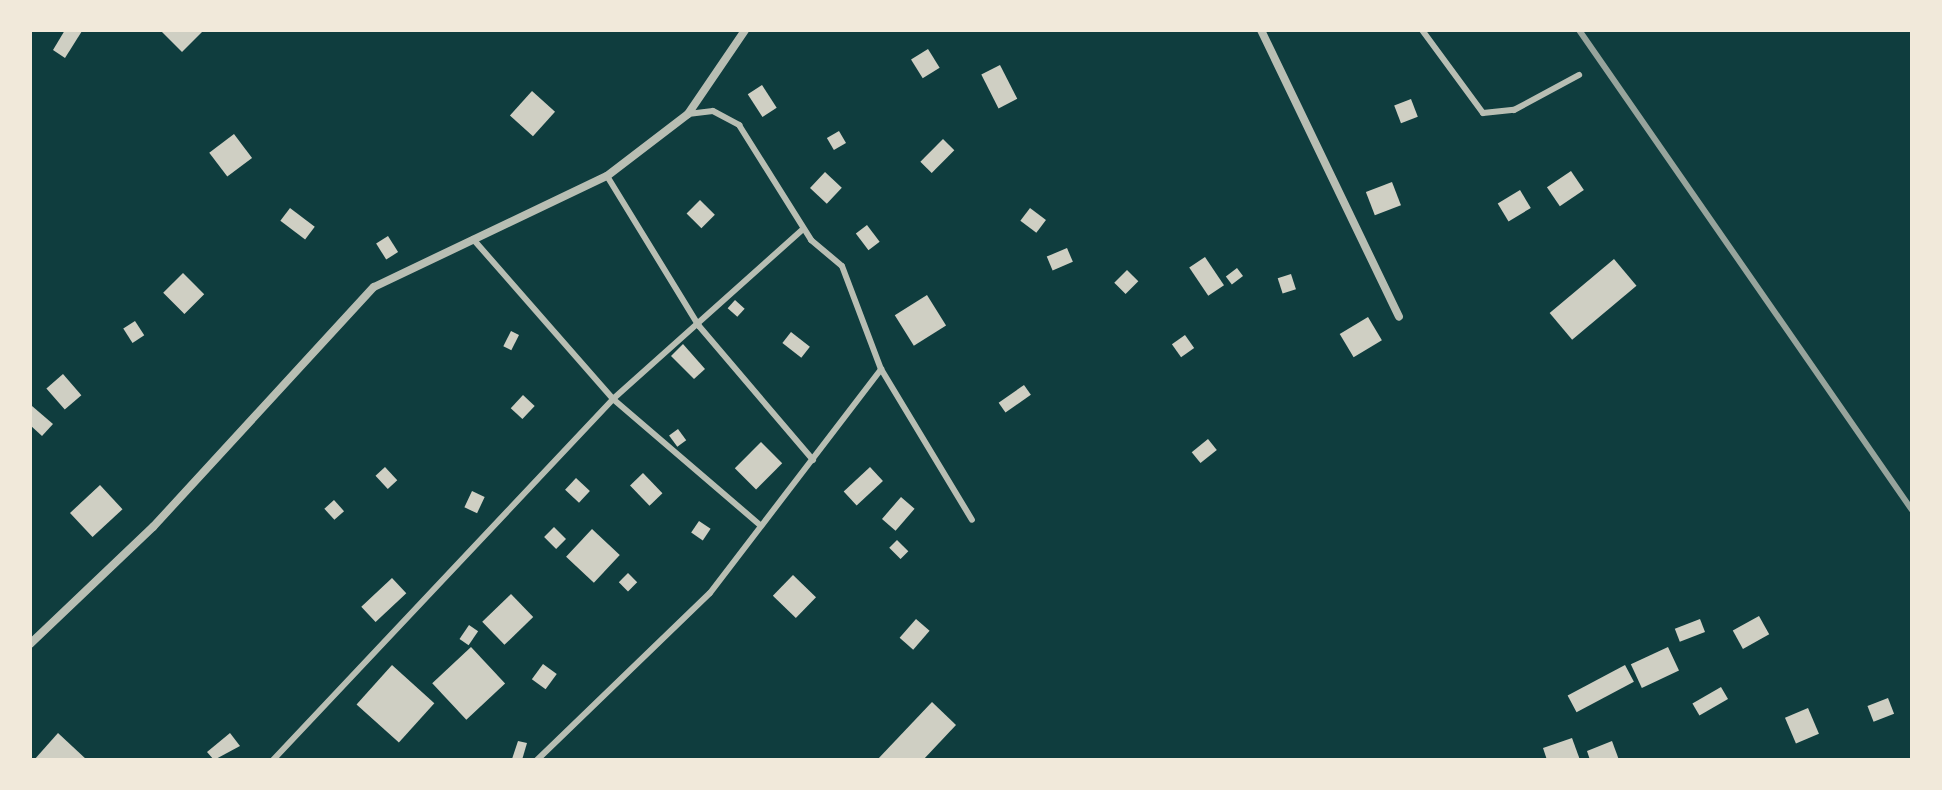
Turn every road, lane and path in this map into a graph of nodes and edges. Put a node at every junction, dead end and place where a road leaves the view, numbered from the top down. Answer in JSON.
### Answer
{"nodes":[{"id":1,"x":745,"y":30,"type":"edge"},
{"id":2,"x":1261,"y":30,"type":"edge"},
{"id":3,"x":1422,"y":30,"type":"edge"},
{"id":4,"x":1579,"y":75,"type":"dead end"},
{"id":5,"x":688,"y":114,"type":"junction"},
{"id":6,"x":607,"y":176,"type":"junction"},
{"id":7,"x":803,"y":229,"type":"junction"},
{"id":8,"x":472,"y":239,"type":"junction"},
{"id":9,"x":1399,"y":317,"type":"dead end"},
{"id":10,"x":699,"y":326,"type":"junction"},
{"id":11,"x":881,"y":369,"type":"junction"},
{"id":12,"x":613,"y":399,"type":"junction"},
{"id":13,"x":813,"y":460,"type":"junction"},
{"id":14,"x":972,"y":520,"type":"dead end"},
{"id":15,"x":759,"y":524,"type":"junction"},
{"id":16,"x":30,"y":644,"type":"edge"},
{"id":17,"x":273,"y":760,"type":"edge"},
{"id":18,"x":537,"y":760,"type":"edge"}],
"edges":[{"from":1,"to":5,"type":"street"},
{"from":2,"to":9,"type":"street"},
{"from":3,"to":4,"type":"lane"},
{"from":5,"to":6,"type":"street"},
{"from":5,"to":7,"type":"lane"},
{"from":6,"to":8,"type":"street"},
{"from":6,"to":10,"type":"lane"},
{"from":7,"to":10,"type":"lane"},
{"from":7,"to":11,"type":"lane"},
{"from":8,"to":12,"type":"lane"},
{"from":8,"to":16,"type":"street"},
{"from":10,"to":12,"type":"lane"},
{"from":10,"to":13,"type":"lane"},
{"from":11,"to":13,"type":"lane"},
{"from":11,"to":14,"type":"lane"},
{"from":12,"to":15,"type":"lane"},
{"from":12,"to":17,"type":"lane"},
{"from":13,"to":15,"type":"lane"},
{"from":15,"to":18,"type":"lane"}]}
